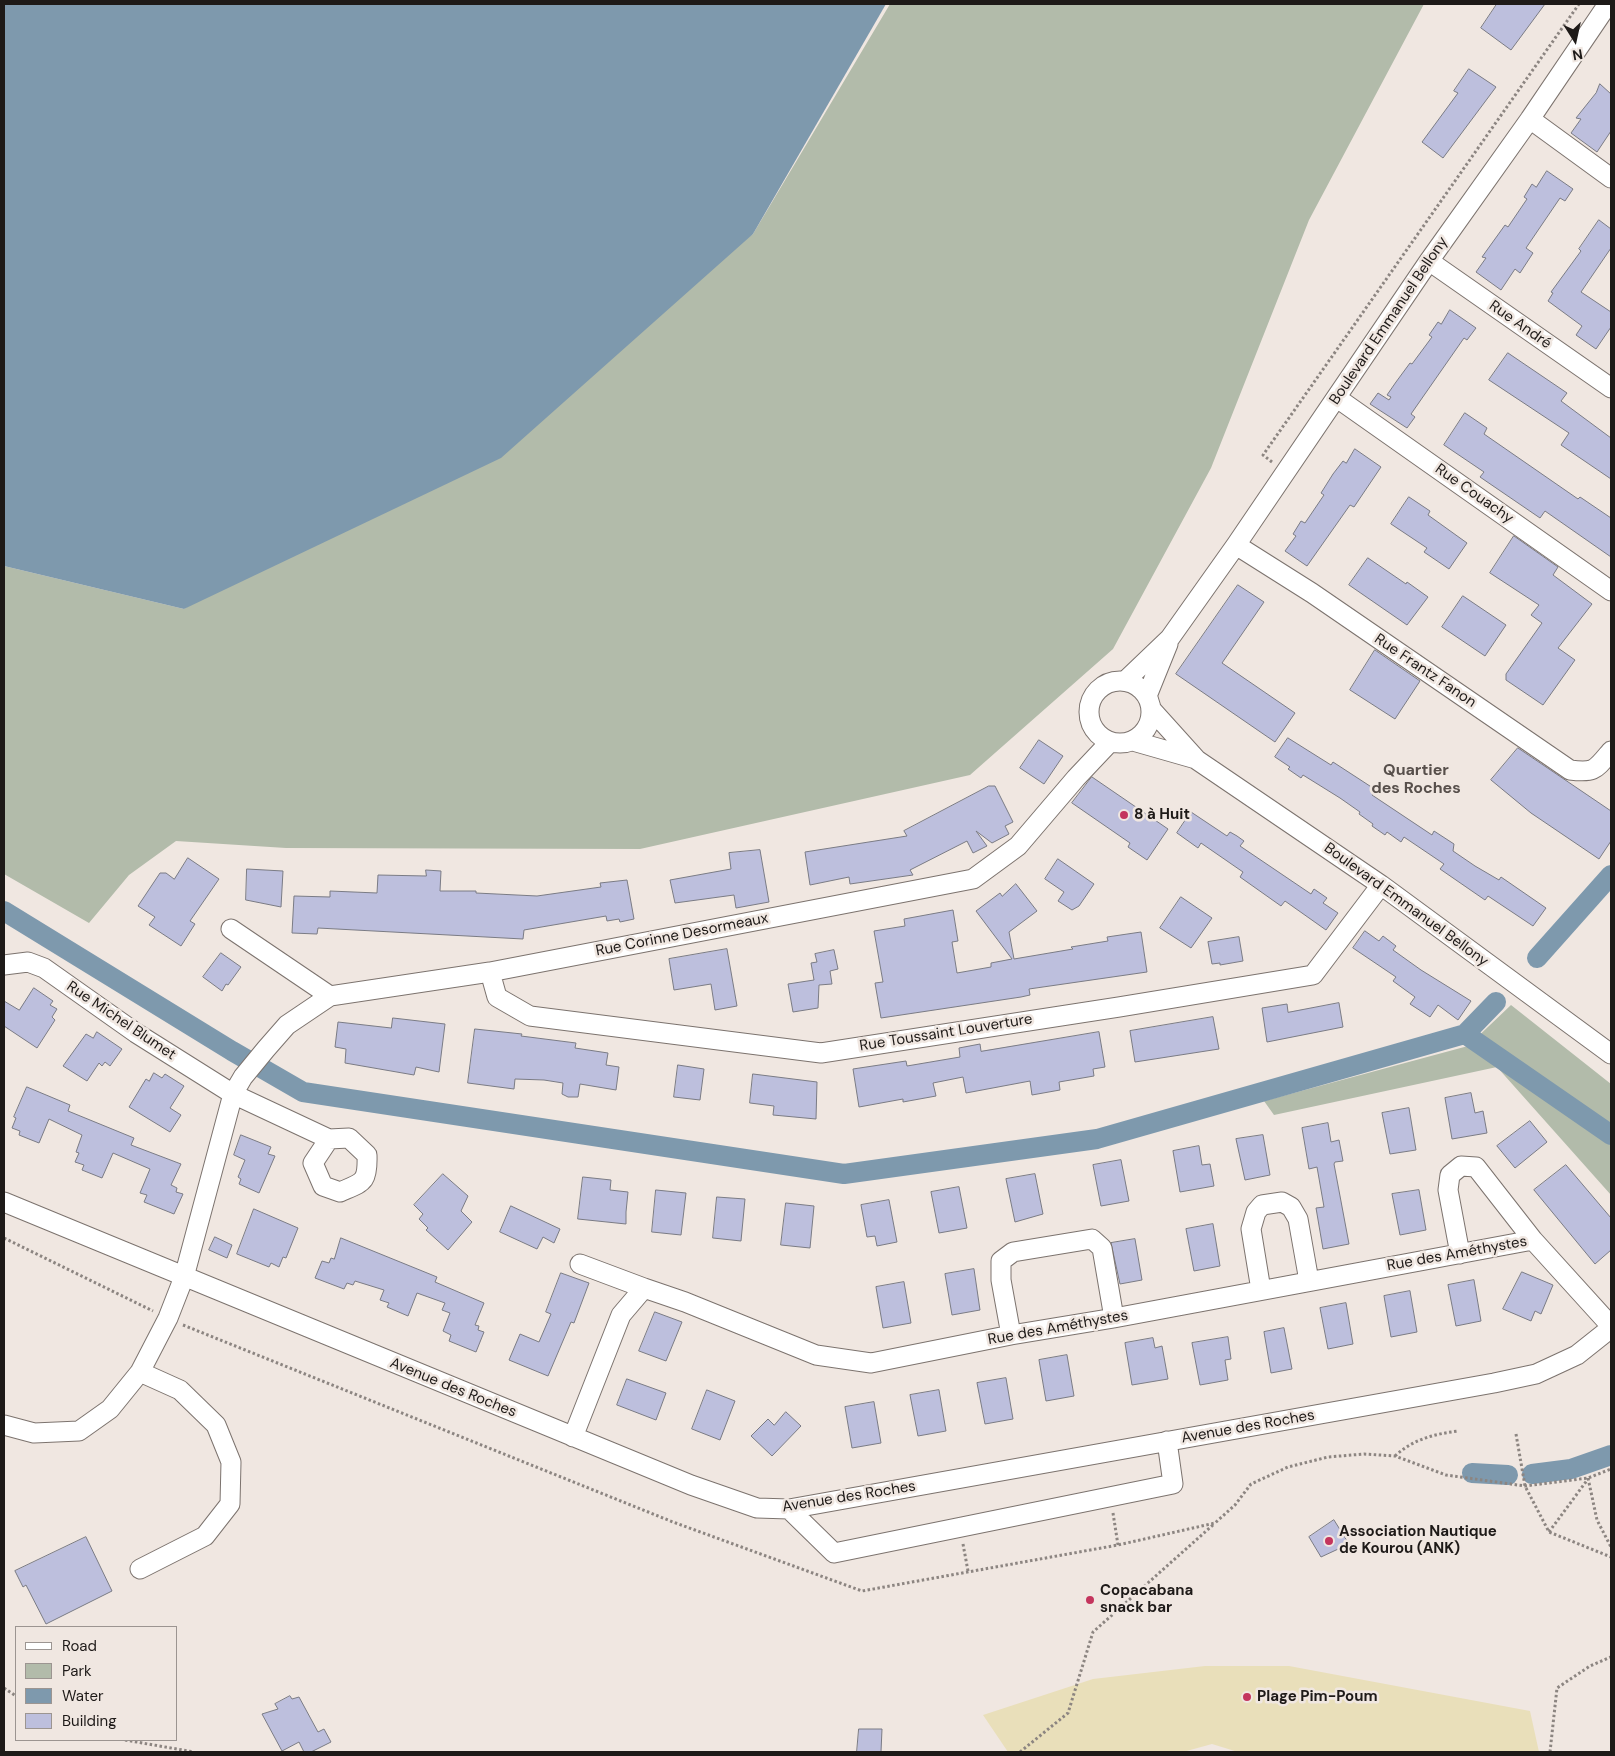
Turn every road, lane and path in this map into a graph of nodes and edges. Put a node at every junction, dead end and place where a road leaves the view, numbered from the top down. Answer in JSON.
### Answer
{"nodes":[{"id":1,"x":1579,"y":4,"type":"edge"},
{"id":2,"x":1608,"y":4,"type":"edge"},
{"id":3,"x":1530,"y":118,"type":"junction"},
{"id":4,"x":1611,"y":178,"type":"edge"},
{"id":5,"x":1429,"y":261,"type":"junction"},
{"id":6,"x":1611,"y":388,"type":"edge"},
{"id":7,"x":1337,"y":398,"type":"junction"},
{"id":8,"x":1279,"y":467,"type":"dead end"},
{"id":9,"x":1236,"y":546,"type":"junction"},
{"id":10,"x":1611,"y":591,"type":"edge"},
{"id":11,"x":1170,"y":638,"type":"junction"},
{"id":12,"x":1125,"y":682,"type":"junction"},
{"id":13,"x":1149,"y":702,"type":"junction"},
{"id":14,"x":1093,"y":729,"type":"junction"},
{"id":15,"x":1133,"y":741,"type":"junction"},
{"id":16,"x":1110,"y":742,"type":"junction"},
{"id":17,"x":1611,"y":751,"type":"edge"},
{"id":18,"x":1198,"y":760,"type":"junction"},
{"id":19,"x":1076,"y":778,"type":"junction"},
{"id":20,"x":1381,"y":885,"type":"junction"},
{"id":21,"x":231,"y":928,"type":"dead end"},
{"id":22,"x":4,"y":965,"type":"edge"},
{"id":23,"x":490,"y":972,"type":"junction"},
{"id":24,"x":330,"y":996,"type":"junction"},
{"id":25,"x":1611,"y":1054,"type":"edge"},
{"id":26,"x":233,"y":1094,"type":"junction"},
{"id":27,"x":330,"y":1139,"type":"dead end"},
{"id":28,"x":4,"y":1202,"type":"edge"},
{"id":29,"x":4,"y":1238,"type":"edge"},
{"id":30,"x":1533,"y":1240,"type":"junction"},
{"id":31,"x":1460,"y":1254,"type":"junction"},
{"id":32,"x":580,"y":1264,"type":"dead end"},
{"id":33,"x":184,"y":1277,"type":"junction"},
{"id":34,"x":1309,"y":1281,"type":"junction"},
{"id":35,"x":644,"y":1288,"type":"junction"},
{"id":36,"x":1261,"y":1290,"type":"junction"},
{"id":37,"x":168,"y":1318,"type":"junction"},
{"id":38,"x":1114,"y":1318,"type":"junction"},
{"id":39,"x":1611,"y":1327,"type":"edge"},
{"id":40,"x":1011,"y":1335,"type":"junction"},
{"id":41,"x":140,"y":1372,"type":"junction"},
{"id":42,"x":4,"y":1425,"type":"edge"},
{"id":43,"x":1458,"y":1431,"type":"dead end"},
{"id":44,"x":1516,"y":1434,"type":"dead end"},
{"id":45,"x":573,"y":1438,"type":"junction"},
{"id":46,"x":1167,"y":1442,"type":"junction"},
{"id":47,"x":1395,"y":1456,"type":"junction"},
{"id":48,"x":1611,"y":1469,"type":"edge"},
{"id":49,"x":1588,"y":1478,"type":"junction"},
{"id":50,"x":1525,"y":1486,"type":"junction"},
{"id":51,"x":1111,"y":1497,"type":"junction"},
{"id":52,"x":789,"y":1509,"type":"junction"},
{"id":53,"x":1215,"y":1523,"type":"junction"},
{"id":54,"x":960,"y":1528,"type":"junction"},
{"id":55,"x":1549,"y":1532,"type":"junction"},
{"id":56,"x":1118,"y":1545,"type":"junction"},
{"id":57,"x":1611,"y":1548,"type":"edge"},
{"id":58,"x":1611,"y":1557,"type":"edge"},
{"id":59,"x":140,"y":1569,"type":"dead end"},
{"id":60,"x":968,"y":1571,"type":"junction"},
{"id":61,"x":1611,"y":1657,"type":"edge"},
{"id":62,"x":4,"y":1688,"type":"edge"},
{"id":63,"x":15,"y":1695,"type":"edge"},
{"id":64,"x":131,"y":1741,"type":"edge"},
{"id":65,"x":194,"y":1752,"type":"edge"},
{"id":66,"x":1020,"y":1752,"type":"edge"},
{"id":67,"x":1550,"y":1752,"type":"edge"}],
"edges":[{"from":1,"to":8,"type":"path"},
{"from":2,"to":3,"type":"street","name":"Boulevard Emmanuel Bellony"},
{"from":3,"to":4,"type":"street"},
{"from":3,"to":5,"type":"street","name":"Boulevard Emmanuel Bellony"},
{"from":5,"to":6,"type":"street","name":"Rue André"},
{"from":5,"to":7,"type":"street","name":"Boulevard Emmanuel Bellony"},
{"from":7,"to":9,"type":"street","name":"Boulevard Emmanuel Bellony"},
{"from":7,"to":10,"type":"street","name":"Rue Couachy"},
{"from":9,"to":11,"type":"street","name":"Boulevard Emmanuel Bellony"},
{"from":9,"to":17,"type":"street","name":"Rue Frantz Fanon"},
{"from":11,"to":12,"type":"street","name":"Boulevard Emmanuel Bellony"},
{"from":11,"to":13,"type":"street","name":"Boulevard Emmanuel Bellony"},
{"from":12,"to":13,"type":"street"},
{"from":12,"to":14,"type":"street"},
{"from":13,"to":15,"type":"street"},
{"from":13,"to":18,"type":"street","name":"Boulevard Emmanuel Bellony"},
{"from":14,"to":16,"type":"street"},
{"from":14,"to":19,"type":"street","name":"Rue Corinne Desormeaux"},
{"from":15,"to":16,"type":"street"},
{"from":15,"to":18,"type":"street","name":"Boulevard Emmanuel Bellony"},
{"from":16,"to":19,"type":"street","name":"Rue Corinne Desormeaux"},
{"from":18,"to":20,"type":"street","name":"Boulevard Emmanuel Bellony"},
{"from":19,"to":23,"type":"street","name":"Rue Corinne Desormeaux"},
{"from":20,"to":23,"type":"street","name":"Rue Toussaint Louverture"},
{"from":20,"to":25,"type":"street","name":"Boulevard Emmanuel Bellony"},
{"from":21,"to":24,"type":"street"},
{"from":22,"to":26,"type":"street","name":"Rue Michel Blumet"},
{"from":23,"to":24,"type":"street","name":"Rue Corinne Desormeaux"},
{"from":24,"to":26,"type":"street","name":"Rue Corinne Desormeaux"},
{"from":26,"to":27,"type":"street","name":"Rue Michel Blumet"},
{"from":26,"to":33,"type":"street"},
{"from":28,"to":33,"type":"street","name":"Avenue des Roches"},
{"from":29,"to":37,"type":"path"},
{"from":30,"to":31,"type":"street","name":"Rue des Améthystes"},
{"from":30,"to":31,"type":"street"},
{"from":30,"to":39,"type":"street","name":"Rue des Améthystes"},
{"from":31,"to":34,"type":"street","name":"Rue des Améthystes"},
{"from":32,"to":35,"type":"street","name":"Rue des Améthystes"},
{"from":33,"to":37,"type":"street"},
{"from":33,"to":45,"type":"street","name":"Avenue des Roches"},
{"from":34,"to":36,"type":"street","name":"Rue des Améthystes"},
{"from":34,"to":36,"type":"street"},
{"from":35,"to":40,"type":"street","name":"Rue des Améthystes"},
{"from":35,"to":45,"type":"street"},
{"from":36,"to":38,"type":"street","name":"Rue des Améthystes"},
{"from":37,"to":41,"type":"street"},
{"from":37,"to":60,"type":"path"},
{"from":38,"to":40,"type":"street","name":"Rue des Améthystes"},
{"from":38,"to":40,"type":"street"},
{"from":39,"to":46,"type":"street","name":"Avenue des Roches"},
{"from":41,"to":42,"type":"street"},
{"from":41,"to":59,"type":"street"},
{"from":43,"to":47,"type":"path"},
{"from":44,"to":50,"type":"path"},
{"from":45,"to":52,"type":"street","name":"Avenue des Roches"},
{"from":46,"to":51,"type":"street"},
{"from":46,"to":52,"type":"street","name":"Avenue des Roches"},
{"from":47,"to":50,"type":"path"},
{"from":47,"to":53,"type":"path"},
{"from":48,"to":49,"type":"path"},
{"from":49,"to":50,"type":"path"},
{"from":49,"to":55,"type":"path"},
{"from":49,"to":57,"type":"path"},
{"from":50,"to":55,"type":"path"},
{"from":51,"to":54,"type":"street"},
{"from":51,"to":56,"type":"path"},
{"from":52,"to":54,"type":"street"},
{"from":53,"to":56,"type":"path"},
{"from":53,"to":66,"type":"path"},
{"from":54,"to":60,"type":"path"},
{"from":55,"to":58,"type":"path"},
{"from":56,"to":60,"type":"path"},
{"from":61,"to":67,"type":"path"},
{"from":62,"to":63,"type":"path"},
{"from":64,"to":65,"type":"path"}]}
